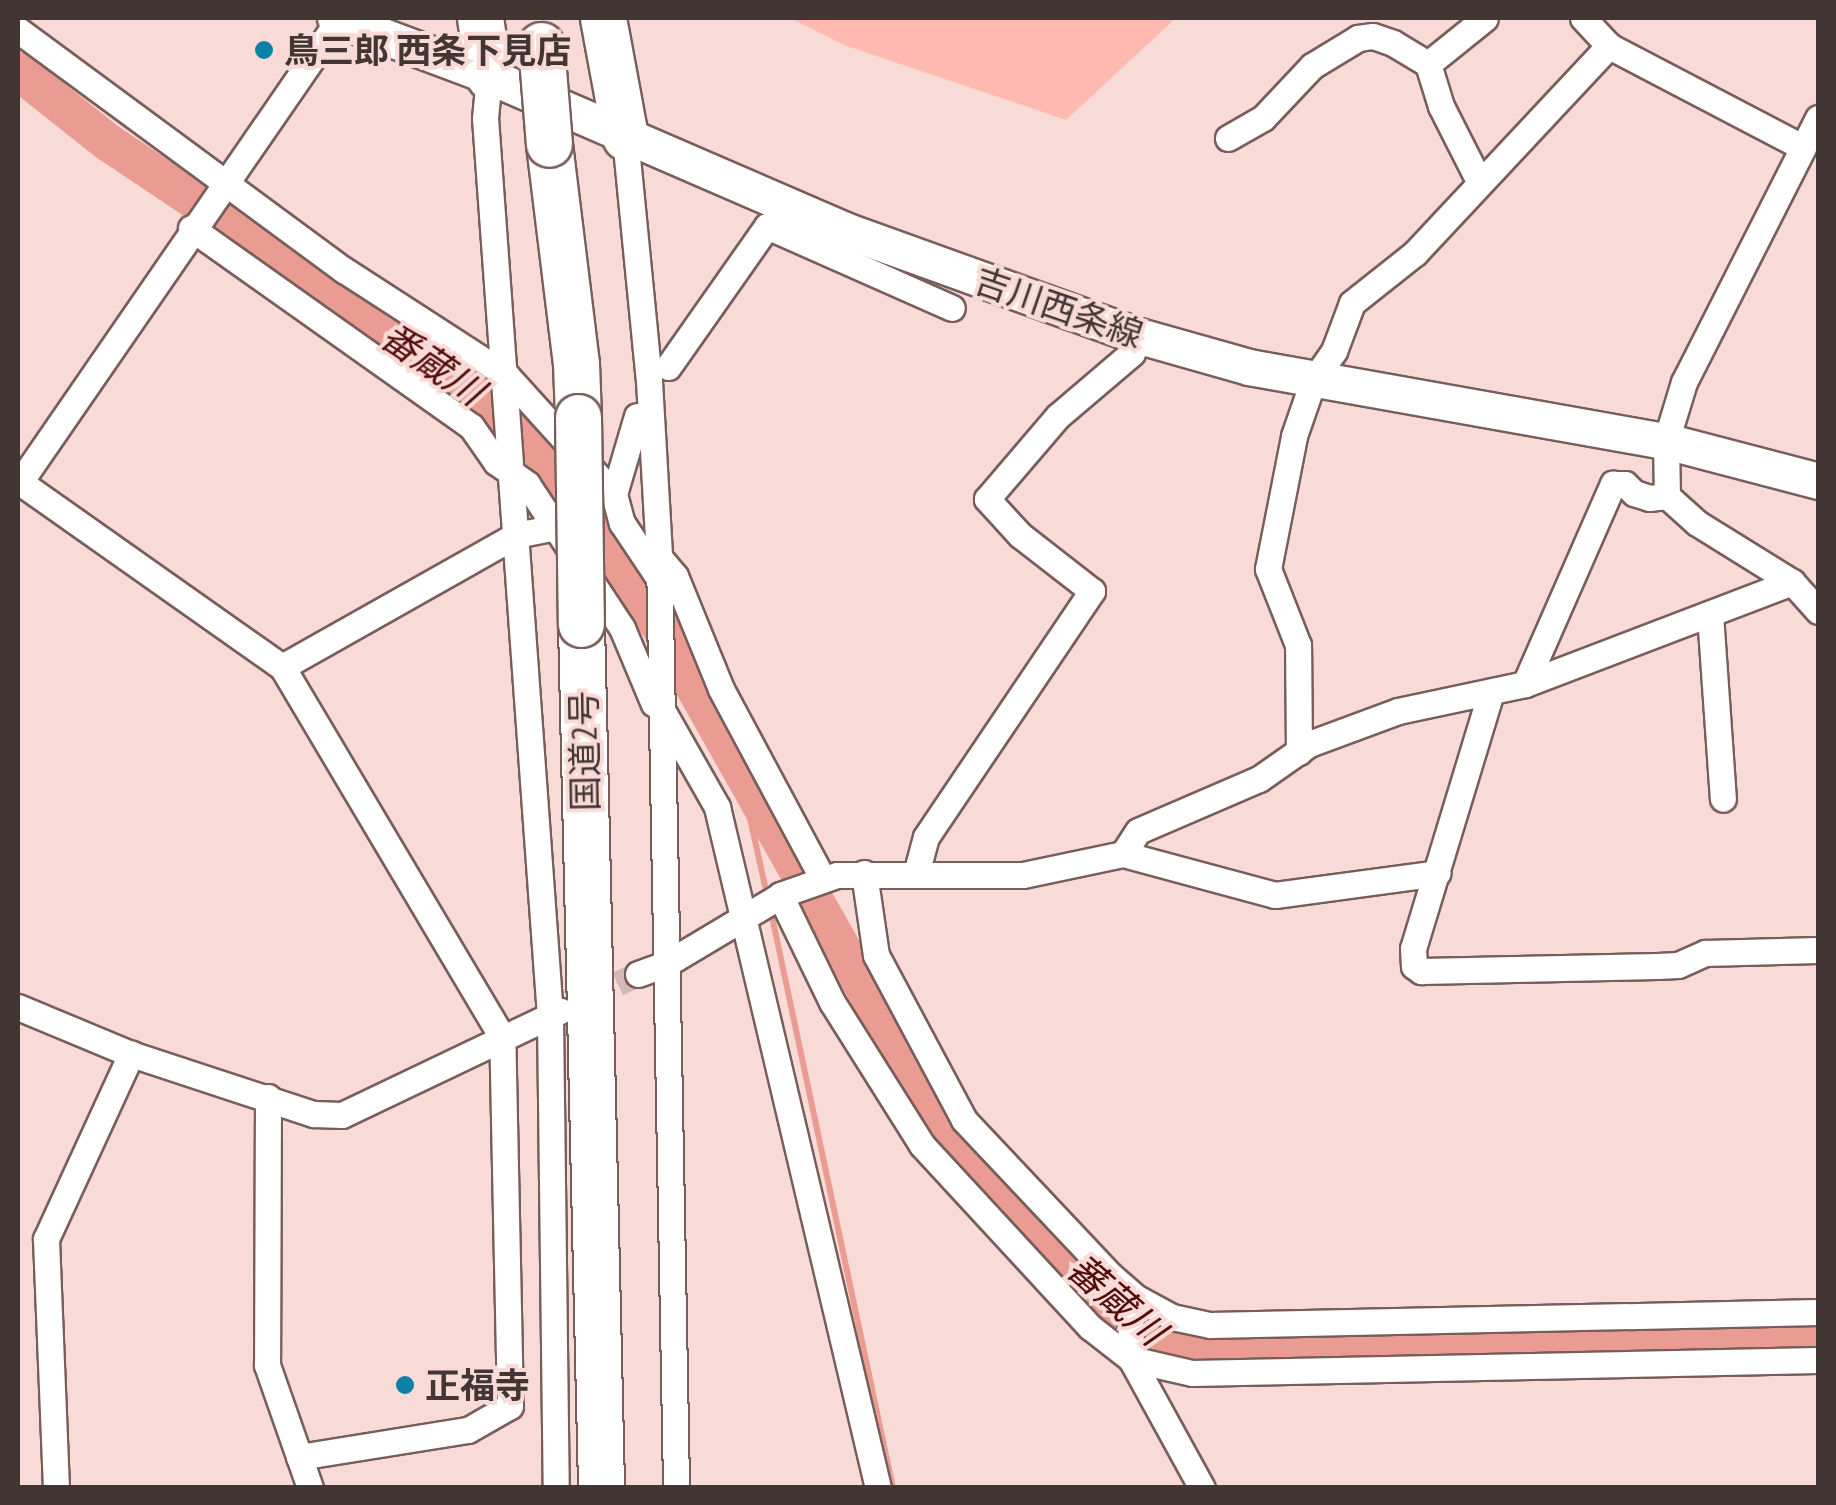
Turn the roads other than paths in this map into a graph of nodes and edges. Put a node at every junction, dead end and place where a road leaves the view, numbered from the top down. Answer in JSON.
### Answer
{"nodes":[{"id":1,"x":338,"y":18,"type":"edge"},
{"id":2,"x":480,"y":18,"type":"edge"},
{"id":3,"x":603,"y":18,"type":"edge"},
{"id":4,"x":1485,"y":18,"type":"edge"},
{"id":5,"x":1583,"y":18,"type":"edge"},
{"id":6,"x":18,"y":30,"type":"edge"},
{"id":7,"x":539,"y":31,"type":"edge"},
{"id":8,"x":1609,"y":46,"type":"junction"},
{"id":9,"x":1428,"y":64,"type":"junction"},
{"id":10,"x":489,"y":76,"type":"junction"},
{"id":11,"x":1818,"y":118,"type":"edge"},
{"id":12,"x":626,"y":137,"type":"junction"},
{"id":13,"x":1228,"y":138,"type":"dead end"},
{"id":14,"x":1802,"y":148,"type":"junction"},
{"id":15,"x":1479,"y":181,"type":"junction"},
{"id":16,"x":224,"y":182,"type":"junction"},
{"id":17,"x":191,"y":228,"type":"junction"},
{"id":18,"x":840,"y":243,"type":"junction"},
{"id":19,"x":952,"y":308,"type":"dead end"},
{"id":20,"x":1136,"y":336,"type":"junction"},
{"id":21,"x":668,"y":368,"type":"dead end"},
{"id":22,"x":506,"y":374,"type":"junction"},
{"id":23,"x":1314,"y":380,"type":"junction"},
{"id":24,"x":637,"y":416,"type":"dead end"},
{"id":25,"x":1666,"y":441,"type":"junction"},
{"id":26,"x":512,"y":472,"type":"junction"},
{"id":27,"x":1818,"y":480,"type":"edge"},
{"id":28,"x":610,"y":491,"type":"junction"},
{"id":29,"x":1667,"y":496,"type":"junction"},
{"id":30,"x":556,"y":526,"type":"junction"},
{"id":31,"x":516,"y":535,"type":"junction"},
{"id":32,"x":659,"y":567,"type":"junction"},
{"id":33,"x":1792,"y":582,"type":"junction"},
{"id":34,"x":1818,"y":607,"type":"edge"},
{"id":35,"x":1710,"y":614,"type":"junction"},
{"id":36,"x":282,"y":668,"type":"junction"},
{"id":37,"x":1526,"y":684,"type":"junction"},
{"id":38,"x":1492,"y":692,"type":"junction"},
{"id":39,"x":660,"y":713,"type":"junction"},
{"id":40,"x":1299,"y":752,"type":"junction"},
{"id":41,"x":1723,"y":799,"type":"dead end"},
{"id":42,"x":1122,"y":854,"type":"junction"},
{"id":43,"x":1438,"y":872,"type":"junction"},
{"id":44,"x":864,"y":873,"type":"junction"},
{"id":45,"x":916,"y":874,"type":"junction"},
{"id":46,"x":819,"y":880,"type":"junction"},
{"id":47,"x":780,"y":896,"type":"junction"},
{"id":48,"x":742,"y":919,"type":"junction"},
{"id":49,"x":1818,"y":950,"type":"edge"},
{"id":50,"x":666,"y":964,"type":"junction"},
{"id":51,"x":638,"y":974,"type":"tunnel mouth"},
{"id":52,"x":573,"y":1004,"type":"tunnel mouth"},
{"id":53,"x":18,"y":1008,"type":"edge"},
{"id":54,"x":550,"y":1017,"type":"junction"},
{"id":55,"x":502,"y":1037,"type":"junction"},
{"id":56,"x":131,"y":1054,"type":"junction"},
{"id":57,"x":268,"y":1097,"type":"junction"},
{"id":58,"x":1133,"y":1301,"type":"junction"},
{"id":59,"x":1818,"y":1312,"type":"edge"},
{"id":60,"x":1421,"y":1324,"type":"junction"},
{"id":61,"x":1131,"y":1358,"type":"junction"},
{"id":62,"x":1818,"y":1360,"type":"edge"},
{"id":63,"x":1422,"y":1364,"type":"junction"},
{"id":64,"x":300,"y":1458,"type":"junction"},
{"id":65,"x":56,"y":1488,"type":"edge"},
{"id":66,"x":310,"y":1488,"type":"edge"},
{"id":67,"x":556,"y":1488,"type":"edge"},
{"id":68,"x":600,"y":1488,"type":"edge"},
{"id":69,"x":676,"y":1488,"type":"edge"},
{"id":70,"x":878,"y":1488,"type":"edge"},
{"id":71,"x":1202,"y":1488,"type":"edge"}],
"edges":[{"from":1,"to":10,"type":"main road","name":"吉川西条線"},
{"from":1,"to":16,"type":"street"},
{"from":2,"to":10,"type":"highway"},
{"from":3,"to":12,"type":"highway"},
{"from":4,"to":9,"type":"street"},
{"from":5,"to":8,"type":"street"},
{"from":6,"to":16,"type":"street"},
{"from":7,"to":68,"type":"highway","name":"国道2号","bridge":true},
{"from":8,"to":14,"type":"street"},
{"from":8,"to":15,"type":"street"},
{"from":9,"to":13,"type":"street"},
{"from":9,"to":15,"type":"street"},
{"from":10,"to":12,"type":"main road","name":"吉川西条線"},
{"from":10,"to":22,"type":"street"},
{"from":11,"to":14,"type":"street"},
{"from":12,"to":18,"type":"main road","name":"吉川西条線"},
{"from":12,"to":32,"type":"street"},
{"from":14,"to":25,"type":"street"},
{"from":15,"to":23,"type":"street"},
{"from":16,"to":17,"type":"street"},
{"from":16,"to":22,"type":"street"},
{"from":17,"to":26,"type":"street"},
{"from":17,"to":36,"type":"street"},
{"from":18,"to":19,"type":"street"},
{"from":18,"to":20,"type":"main road","name":"吉川西条線"},
{"from":18,"to":21,"type":"street"},
{"from":20,"to":23,"type":"main road","name":"吉川西条線"},
{"from":20,"to":45,"type":"street"},
{"from":22,"to":26,"type":"street"},
{"from":22,"to":28,"type":"street"},
{"from":23,"to":25,"type":"main road","name":"吉川西条線"},
{"from":23,"to":40,"type":"street"},
{"from":24,"to":28,"type":"street"},
{"from":25,"to":27,"type":"main road","name":"吉川西条線"},
{"from":25,"to":29,"type":"street"},
{"from":26,"to":30,"type":"street"},
{"from":26,"to":31,"type":"street"},
{"from":28,"to":30,"type":"street"},
{"from":28,"to":32,"type":"street"},
{"from":29,"to":33,"type":"street"},
{"from":29,"to":37,"type":"street"},
{"from":30,"to":31,"type":"street"},
{"from":30,"to":39,"type":"street"},
{"from":31,"to":36,"type":"street"},
{"from":31,"to":54,"type":"street"},
{"from":32,"to":39,"type":"street"},
{"from":32,"to":46,"type":"street"},
{"from":33,"to":34,"type":"street"},
{"from":33,"to":35,"type":"street"},
{"from":35,"to":37,"type":"street"},
{"from":35,"to":41,"type":"street"},
{"from":36,"to":55,"type":"street"},
{"from":37,"to":38,"type":"street"},
{"from":38,"to":40,"type":"street"},
{"from":38,"to":43,"type":"street"},
{"from":39,"to":48,"type":"street"},
{"from":39,"to":50,"type":"street"},
{"from":40,"to":42,"type":"street"},
{"from":42,"to":43,"type":"street"},
{"from":42,"to":45,"type":"street"},
{"from":43,"to":49,"type":"street"},
{"from":44,"to":45,"type":"street"},
{"from":44,"to":46,"type":"street"},
{"from":44,"to":58,"type":"street"},
{"from":46,"to":47,"type":"street"},
{"from":47,"to":48,"type":"street"},
{"from":47,"to":61,"type":"street"},
{"from":48,"to":50,"type":"street"},
{"from":48,"to":70,"type":"street"},
{"from":50,"to":51,"type":"street"},
{"from":50,"to":69,"type":"street"},
{"from":52,"to":54,"type":"street"},
{"from":53,"to":56,"type":"street"},
{"from":54,"to":55,"type":"street"},
{"from":54,"to":67,"type":"street"},
{"from":55,"to":57,"type":"street"},
{"from":55,"to":64,"type":"street"},
{"from":56,"to":57,"type":"street"},
{"from":56,"to":65,"type":"street"},
{"from":57,"to":64,"type":"street"},
{"from":58,"to":60,"type":"street"},
{"from":58,"to":61,"type":"street"},
{"from":59,"to":60,"type":"street"},
{"from":60,"to":63,"type":"street"},
{"from":61,"to":63,"type":"street"},
{"from":61,"to":71,"type":"street"},
{"from":62,"to":63,"type":"street"},
{"from":64,"to":66,"type":"street"}]}
